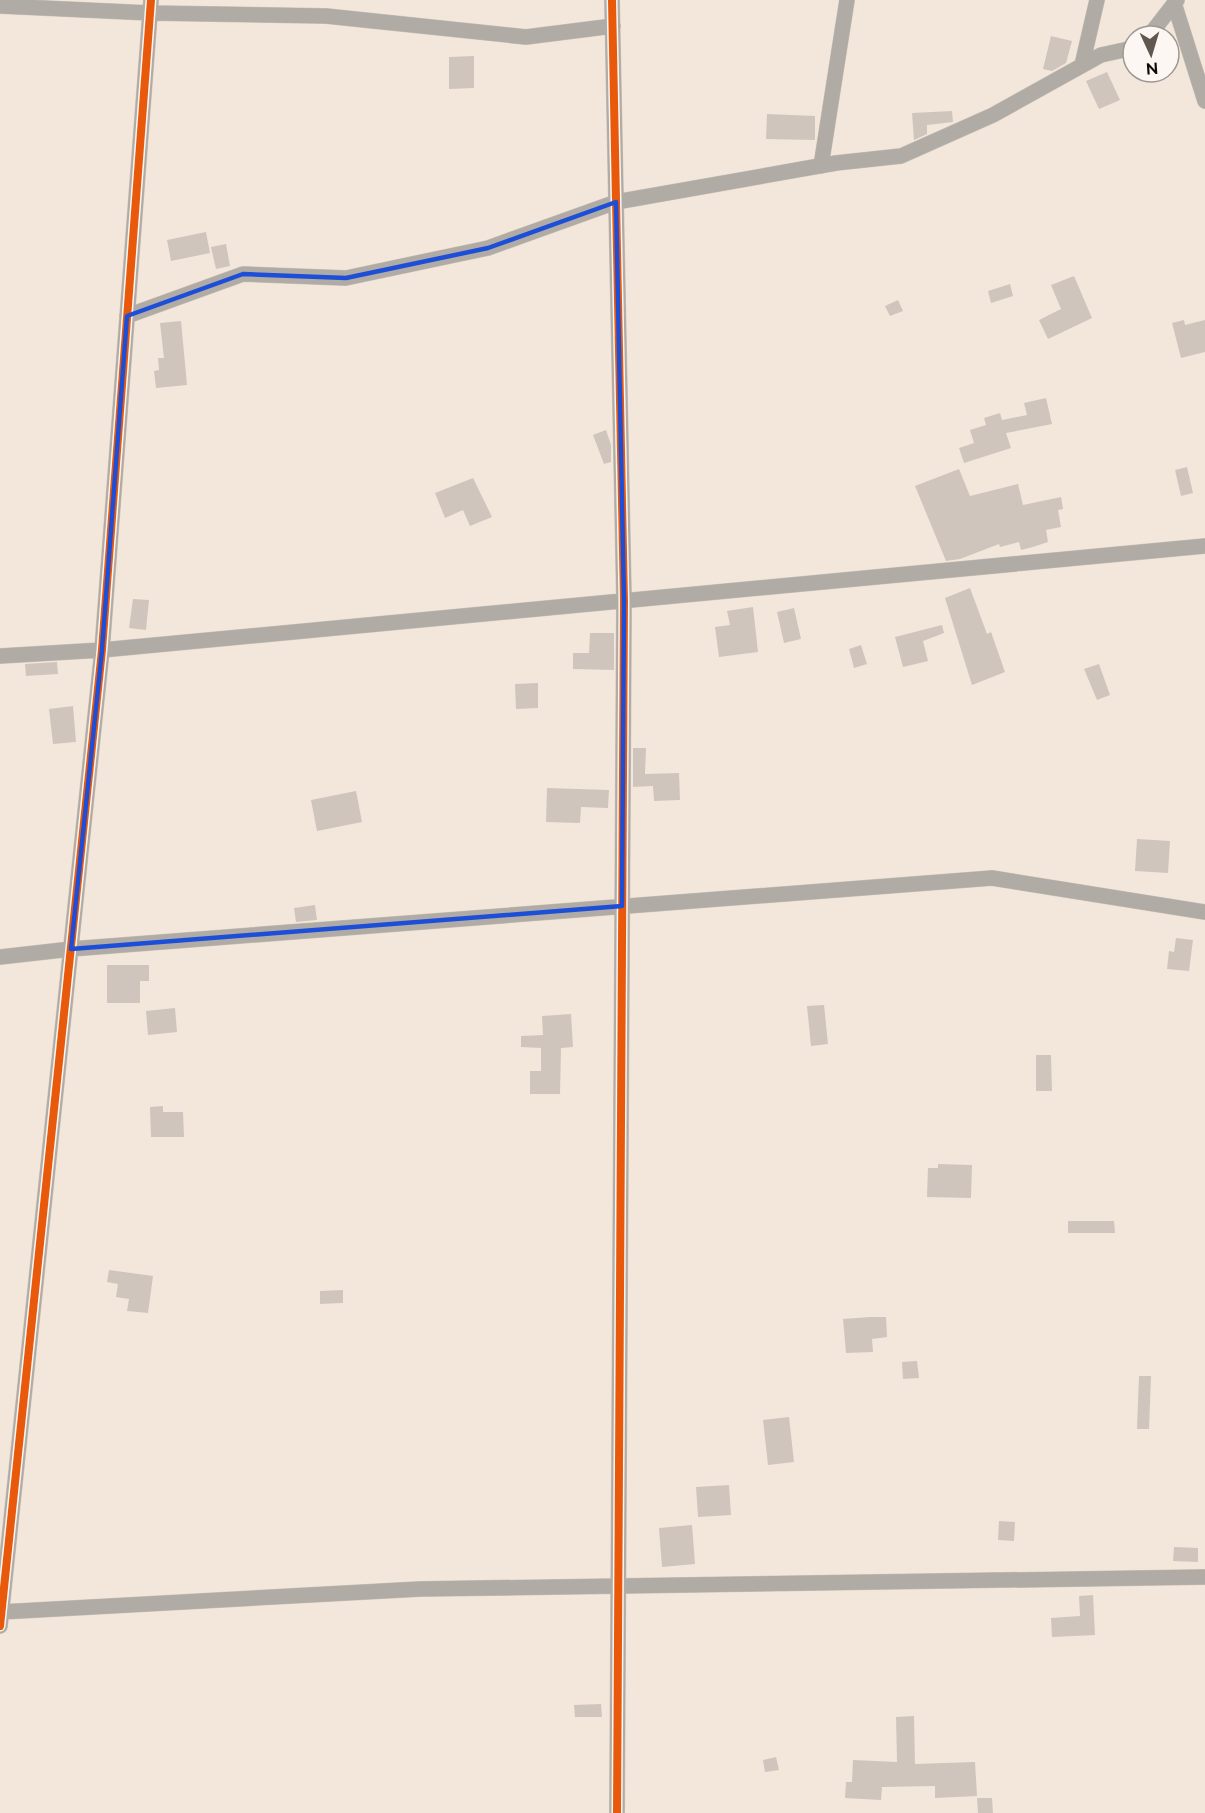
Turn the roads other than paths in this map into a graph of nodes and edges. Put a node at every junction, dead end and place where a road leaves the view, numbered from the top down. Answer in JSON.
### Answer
{"nodes":[{"id":1,"x":612,"y":0,"type":"edge"},
{"id":2,"x":847,"y":0,"type":"edge"},
{"id":3,"x":1096,"y":0,"type":"edge"},
{"id":4,"x":1176,"y":2,"type":"edge"},
{"id":5,"x":0,"y":6,"type":"edge"},
{"id":6,"x":150,"y":6,"type":"edge"},
{"id":7,"x":1159,"y":24,"type":"edge"},
{"id":8,"x":613,"y":26,"type":"junction"},
{"id":9,"x":1121,"y":51,"type":"edge"},
{"id":10,"x":1082,"y":65,"type":"junction"},
{"id":11,"x":1205,"y":101,"type":"edge"},
{"id":12,"x":821,"y":166,"type":"junction"},
{"id":13,"x":616,"y":202,"type":"junction"},
{"id":14,"x":127,"y":316,"type":"junction"},
{"id":15,"x":1205,"y":546,"type":"edge"},
{"id":16,"x":624,"y":601,"type":"junction"},
{"id":17,"x":102,"y":650,"type":"junction"},
{"id":18,"x":0,"y":656,"type":"edge"},
{"id":19,"x":621,"y":906,"type":"junction"},
{"id":20,"x":1205,"y":912,"type":"edge"},
{"id":21,"x":71,"y":949,"type":"junction"},
{"id":22,"x":0,"y":957,"type":"edge"},
{"id":23,"x":1205,"y":1577,"type":"edge"},
{"id":24,"x":616,"y":1587,"type":"junction"},
{"id":25,"x":1,"y":1619,"type":"edge"},
{"id":26,"x":617,"y":1813,"type":"edge"}],
"edges":[{"from":1,"to":8,"type":"street"},
{"from":2,"to":12,"type":"street"},
{"from":3,"to":10,"type":"street"},
{"from":4,"to":7,"type":"street"},
{"from":4,"to":11,"type":"street"},
{"from":5,"to":6,"type":"street"},
{"from":6,"to":8,"type":"street"},
{"from":6,"to":14,"type":"street"},
{"from":8,"to":13,"type":"street"},
{"from":9,"to":10,"type":"street"},
{"from":10,"to":12,"type":"street"},
{"from":12,"to":13,"type":"street"},
{"from":13,"to":14,"type":"street"},
{"from":13,"to":16,"type":"street"},
{"from":14,"to":17,"type":"street"},
{"from":15,"to":16,"type":"street"},
{"from":16,"to":17,"type":"street"},
{"from":16,"to":19,"type":"street"},
{"from":17,"to":18,"type":"street"},
{"from":17,"to":21,"type":"street"},
{"from":19,"to":20,"type":"street"},
{"from":19,"to":21,"type":"street"},
{"from":19,"to":24,"type":"street"},
{"from":21,"to":22,"type":"street"},
{"from":21,"to":25,"type":"street"},
{"from":23,"to":24,"type":"street"},
{"from":24,"to":25,"type":"street"},
{"from":24,"to":26,"type":"street"}]}
